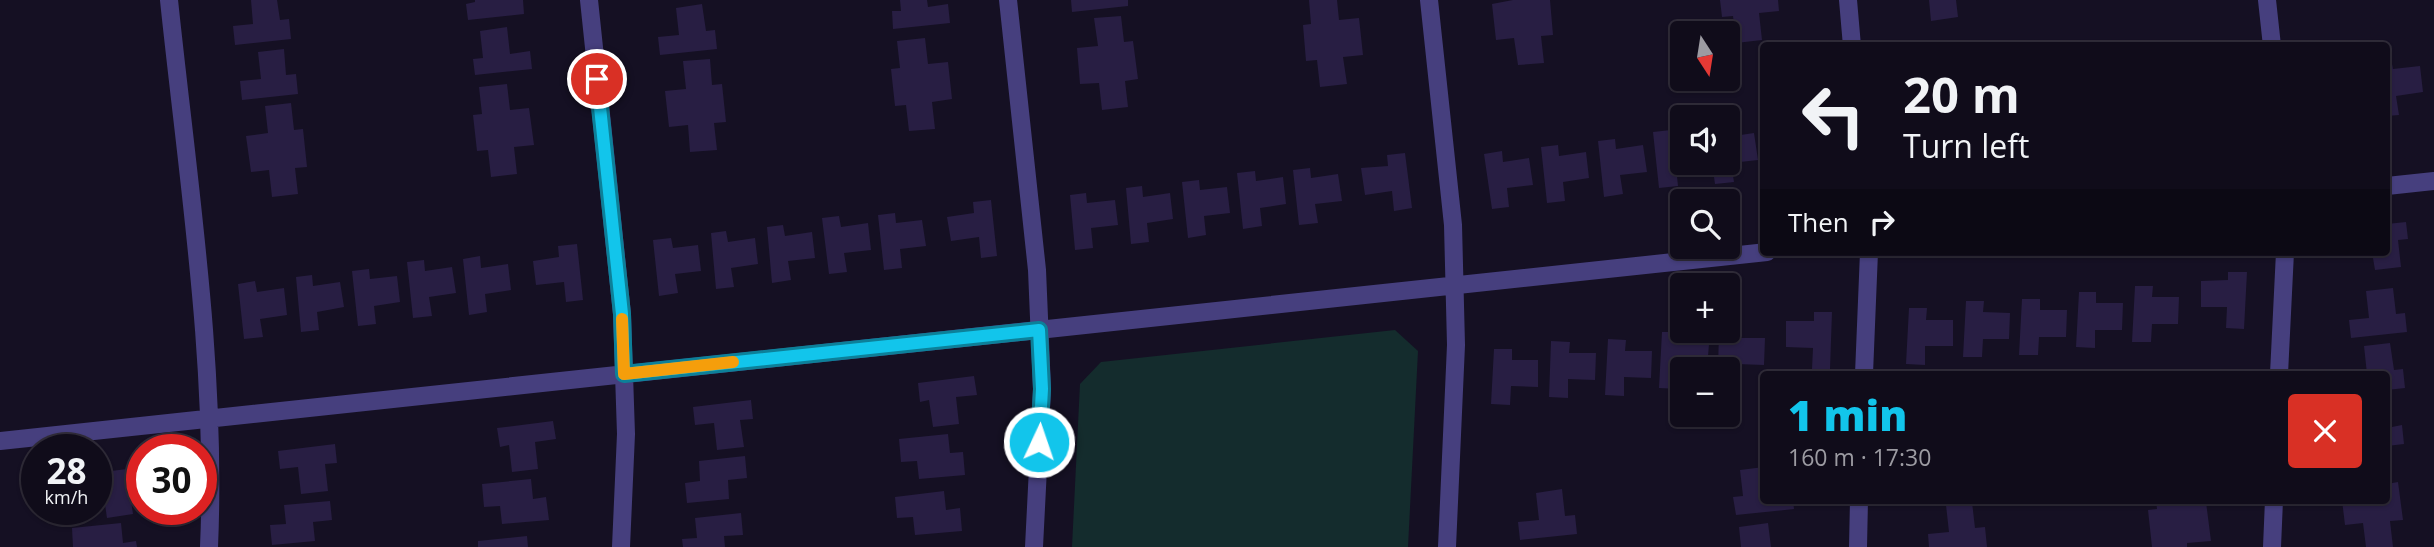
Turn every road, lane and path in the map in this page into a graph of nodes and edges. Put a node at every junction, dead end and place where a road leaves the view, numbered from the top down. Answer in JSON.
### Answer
{"nodes":[{"id":1,"x":169,"y":0,"type":"edge"},
{"id":2,"x":589,"y":0,"type":"edge"},
{"id":3,"x":1008,"y":0,"type":"edge"},
{"id":4,"x":1429,"y":0,"type":"edge"},
{"id":5,"x":1847,"y":0,"type":"edge"},
{"id":6,"x":2267,"y":0,"type":"edge"},
{"id":7,"x":1852,"y":42,"type":"edge"},
{"id":8,"x":2272,"y":42,"type":"edge"},
{"id":9,"x":2434,"y":181,"type":"edge"},
{"id":10,"x":2390,"y":186,"type":"edge"},
{"id":11,"x":1760,"y":253,"type":"edge"},
{"id":12,"x":1869,"y":256,"type":"edge"},
{"id":13,"x":2285,"y":256,"type":"edge"},
{"id":14,"x":1455,"y":285,"type":"junction"},
{"id":15,"x":1039,"y":330,"type":"junction"},
{"id":16,"x":1864,"y":371,"type":"edge"},
{"id":17,"x":2280,"y":371,"type":"edge"},
{"id":18,"x":624,"y":374,"type":"junction"},
{"id":19,"x":210,"y":419,"type":"junction"},
{"id":20,"x":0,"y":441,"type":"edge"},
{"id":21,"x":1859,"y":504,"type":"edge"},
{"id":22,"x":2274,"y":504,"type":"edge"},
{"id":23,"x":209,"y":547,"type":"edge"},
{"id":24,"x":621,"y":547,"type":"edge"},
{"id":25,"x":1034,"y":547,"type":"edge"},
{"id":26,"x":1447,"y":547,"type":"edge"},
{"id":27,"x":1858,"y":547,"type":"edge"},
{"id":28,"x":2272,"y":547,"type":"edge"}],
"edges":[{"from":1,"to":19,"type":"street"},
{"from":2,"to":18,"type":"street"},
{"from":3,"to":15,"type":"street"},
{"from":4,"to":14,"type":"street"},
{"from":5,"to":7,"type":"street"},
{"from":6,"to":8,"type":"street"},
{"from":9,"to":10,"type":"street"},
{"from":11,"to":14,"type":"street"},
{"from":12,"to":16,"type":"street"},
{"from":13,"to":17,"type":"street"},
{"from":14,"to":15,"type":"street"},
{"from":14,"to":26,"type":"street"},
{"from":15,"to":18,"type":"street"},
{"from":15,"to":25,"type":"street"},
{"from":18,"to":19,"type":"street"},
{"from":18,"to":24,"type":"street"},
{"from":19,"to":20,"type":"street"},
{"from":19,"to":23,"type":"street"},
{"from":21,"to":27,"type":"street"},
{"from":22,"to":28,"type":"street"}]}
